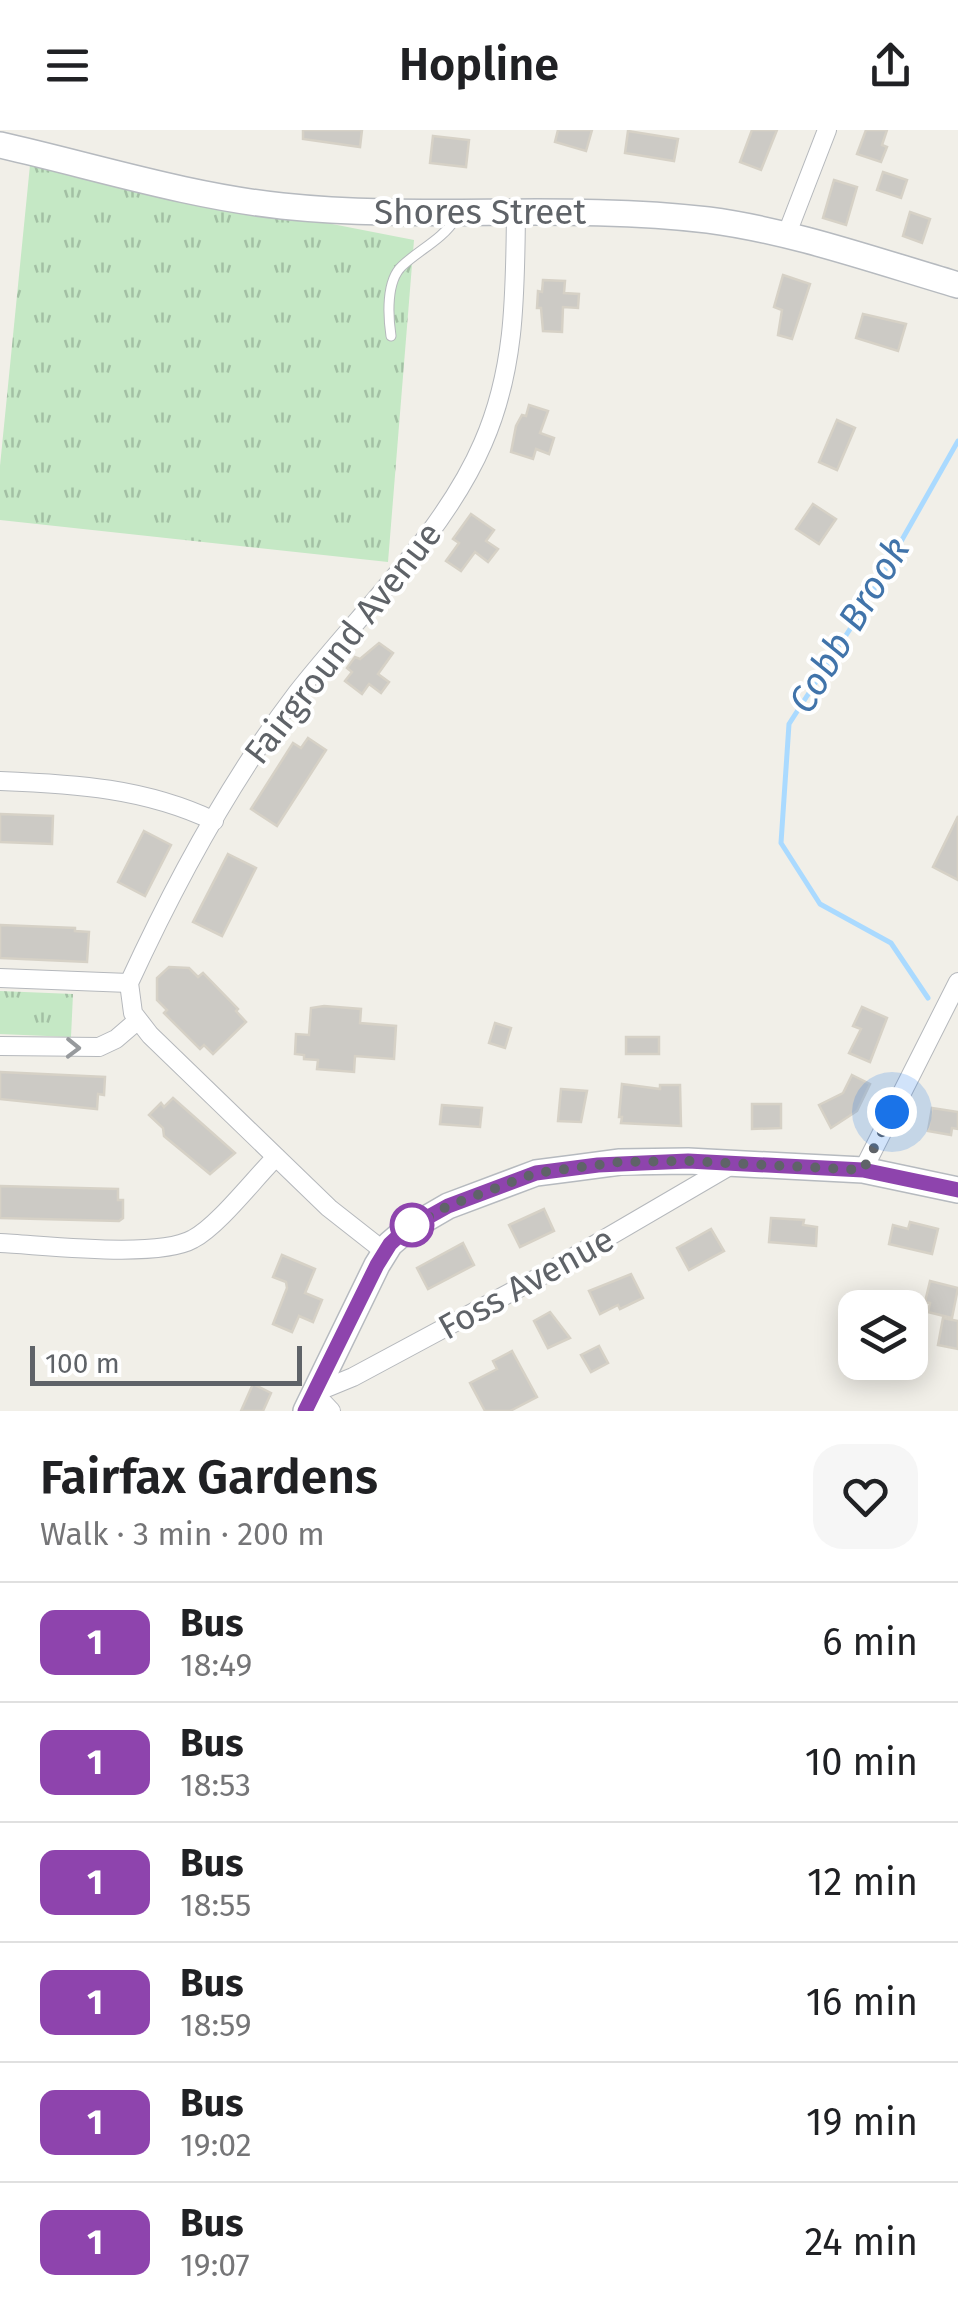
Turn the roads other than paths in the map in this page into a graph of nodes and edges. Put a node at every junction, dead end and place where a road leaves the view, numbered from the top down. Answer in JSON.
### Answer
{"nodes":[{"id":1,"x":828,"y":130,"type":"edge"},
{"id":2,"x":0,"y":145,"type":"edge"},
{"id":3,"x":460,"y":212,"type":"junction"},
{"id":4,"x":516,"y":212,"type":"junction"},
{"id":5,"x":786,"y":236,"type":"junction"},
{"id":6,"x":958,"y":285,"type":"edge"},
{"id":7,"x":391,"y":336,"type":"dead end"},
{"id":8,"x":0,"y":780,"type":"edge"},
{"id":9,"x":214,"y":821,"type":"junction"},
{"id":10,"x":0,"y":978,"type":"edge"},
{"id":11,"x":958,"y":982,"type":"edge"},
{"id":12,"x":129,"y":983,"type":"junction"},
{"id":13,"x":137,"y":1021,"type":"junction"},
{"id":14,"x":0,"y":1046,"type":"edge"},
{"id":15,"x":276,"y":1157,"type":"junction"},
{"id":16,"x":733,"y":1164,"type":"junction"},
{"id":17,"x":863,"y":1170,"type":"junction"},
{"id":18,"x":958,"y":1190,"type":"edge"},
{"id":19,"x":0,"y":1243,"type":"edge"},
{"id":20,"x":390,"y":1245,"type":"junction"},
{"id":21,"x":317,"y":1405,"type":"edge"}],
"edges":[{"from":1,"to":5,"type":"street"},
{"from":2,"to":3,"type":"street","name":"Shores Street"},
{"from":3,"to":4,"type":"street","name":"Shores Street"},
{"from":3,"to":7,"type":"lane"},
{"from":4,"to":5,"type":"street","name":"Shores Street"},
{"from":4,"to":9,"type":"street","name":"Fairground Avenue"},
{"from":5,"to":6,"type":"street","name":"Shores Street"},
{"from":8,"to":9,"type":"street"},
{"from":9,"to":12,"type":"street","name":"Fairground Avenue"},
{"from":10,"to":12,"type":"street"},
{"from":11,"to":17,"type":"street"},
{"from":12,"to":13,"type":"street"},
{"from":14,"to":13,"type":"street","one_way":true},
{"from":13,"to":15,"type":"street"},
{"from":15,"to":19,"type":"street"},
{"from":15,"to":20,"type":"street"},
{"from":16,"to":17,"type":"street"},
{"from":16,"to":20,"type":"street"},
{"from":16,"to":21,"type":"street","name":"Foss Avenue"},
{"from":17,"to":18,"type":"street"},
{"from":20,"to":21,"type":"street"}]}
